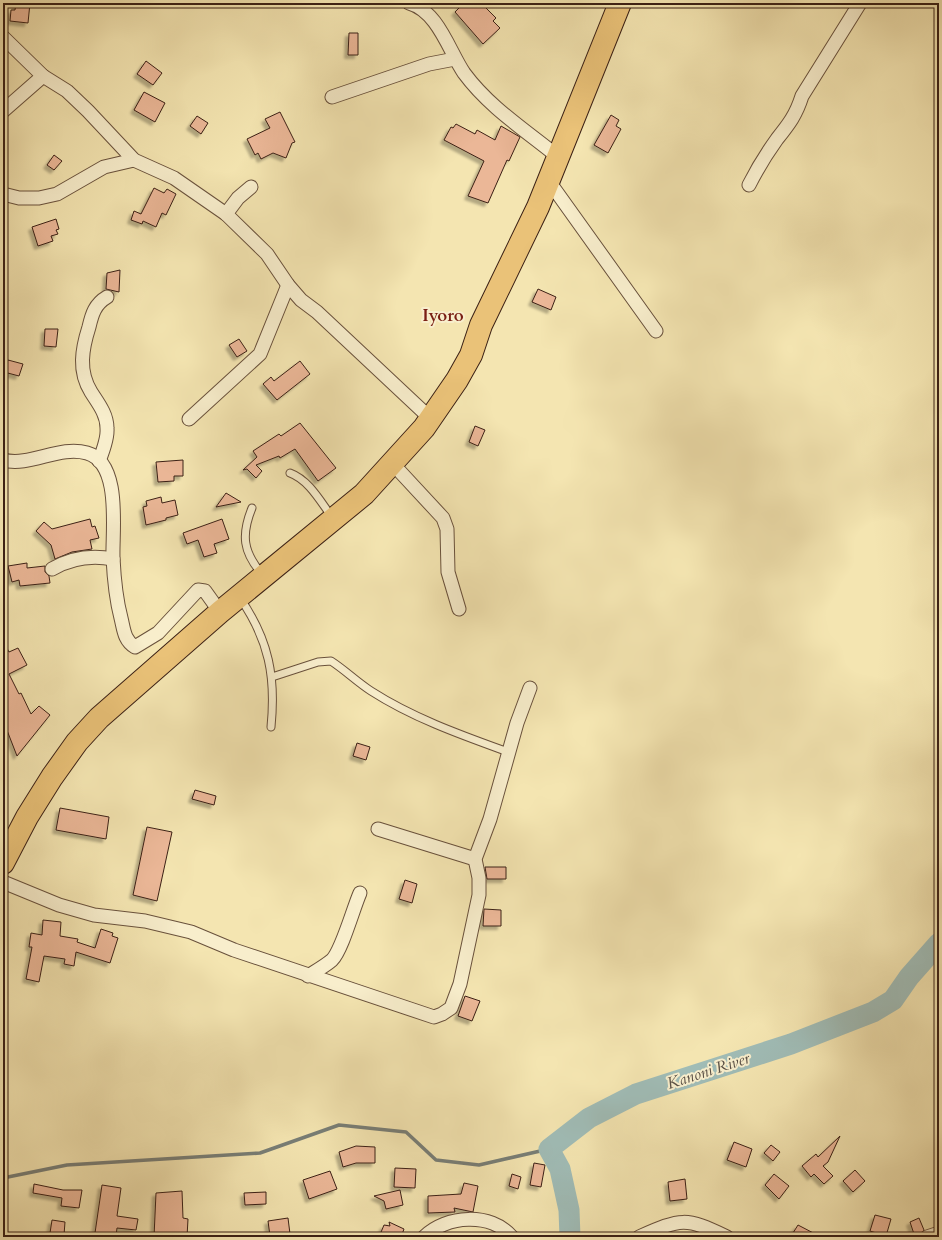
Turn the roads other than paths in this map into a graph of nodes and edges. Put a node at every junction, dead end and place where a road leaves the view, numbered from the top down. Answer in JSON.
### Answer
{"nodes":[{"id":1,"x":408,"y":3,"type":"edge"},
{"id":2,"x":620,"y":3,"type":"edge"},
{"id":3,"x":860,"y":3,"type":"edge"},
{"id":4,"x":3,"y":37,"type":"edge"},
{"id":5,"x":455,"y":59,"type":"junction"},
{"id":6,"x":43,"y":76,"type":"junction"},
{"id":7,"x":332,"y":97,"type":"dead end"},
{"id":8,"x":3,"y":111,"type":"edge"},
{"id":9,"x":557,"y":156,"type":"junction"},
{"id":10,"x":134,"y":160,"type":"junction"},
{"id":11,"x":548,"y":180,"type":"junction"},
{"id":12,"x":749,"y":185,"type":"dead end"},
{"id":13,"x":251,"y":187,"type":"dead end"},
{"id":14,"x":3,"y":194,"type":"edge"},
{"id":15,"x":226,"y":214,"type":"junction"},
{"id":16,"x":288,"y":286,"type":"junction"},
{"id":17,"x":107,"y":297,"type":"dead end"},
{"id":18,"x":656,"y":332,"type":"dead end"},
{"id":19,"x":430,"y":418,"type":"junction"},
{"id":20,"x":189,"y":419,"type":"dead end"},
{"id":21,"x":3,"y":460,"type":"edge"},
{"id":22,"x":100,"y":460,"type":"junction"},
{"id":23,"x":392,"y":463,"type":"junction"},
{"id":24,"x":290,"y":472,"type":"dead end"},
{"id":25,"x":252,"y":508,"type":"dead end"},
{"id":26,"x":333,"y":519,"type":"junction"},
{"id":27,"x":113,"y":559,"type":"junction"},
{"id":28,"x":52,"y":569,"type":"dead end"},
{"id":29,"x":264,"y":576,"type":"junction"},
{"id":30,"x":239,"y":596,"type":"junction"},
{"id":31,"x":459,"y":609,"type":"dead end"},
{"id":32,"x":220,"y":612,"type":"junction"},
{"id":33,"x":272,"y":676,"type":"junction"},
{"id":34,"x":530,"y":688,"type":"dead end"},
{"id":35,"x":271,"y":727,"type":"dead end"},
{"id":36,"x":508,"y":752,"type":"junction"},
{"id":37,"x":378,"y":829,"type":"dead end"},
{"id":38,"x":475,"y":859,"type":"junction"},
{"id":39,"x":3,"y":862,"type":"edge"},
{"id":40,"x":3,"y":882,"type":"edge"},
{"id":41,"x":360,"y":893,"type":"dead end"},
{"id":42,"x":308,"y":976,"type":"junction"},
{"id":43,"x":939,"y":1233,"type":"edge"},
{"id":44,"x":424,"y":1237,"type":"edge"},
{"id":45,"x":512,"y":1237,"type":"edge"},
{"id":46,"x":638,"y":1237,"type":"edge"},
{"id":47,"x":727,"y":1237,"type":"edge"},
{"id":48,"x":927,"y":1237,"type":"edge"}],
"edges":[{"from":1,"to":5,"type":"street"},
{"from":2,"to":9,"type":"highway"},
{"from":3,"to":12,"type":"street"},
{"from":4,"to":6,"type":"street"},
{"from":5,"to":7,"type":"street"},
{"from":5,"to":9,"type":"street"},
{"from":6,"to":8,"type":"street"},
{"from":6,"to":10,"type":"street"},
{"from":9,"to":11,"type":"highway"},
{"from":10,"to":14,"type":"street"},
{"from":10,"to":15,"type":"street"},
{"from":11,"to":18,"type":"street"},
{"from":11,"to":19,"type":"highway"},
{"from":13,"to":15,"type":"street"},
{"from":15,"to":16,"type":"street"},
{"from":16,"to":19,"type":"street"},
{"from":16,"to":20,"type":"street"},
{"from":17,"to":22,"type":"street"},
{"from":19,"to":23,"type":"highway"},
{"from":21,"to":22,"type":"street"},
{"from":22,"to":27,"type":"street"},
{"from":23,"to":26,"type":"highway"},
{"from":23,"to":31,"type":"street"},
{"from":24,"to":26,"type":"lane"},
{"from":25,"to":29,"type":"lane"},
{"from":26,"to":29,"type":"highway"},
{"from":27,"to":28,"type":"street"},
{"from":27,"to":32,"type":"street"},
{"from":29,"to":30,"type":"highway"},
{"from":30,"to":32,"type":"highway"},
{"from":30,"to":33,"type":"lane"},
{"from":32,"to":39,"type":"highway"},
{"from":33,"to":35,"type":"lane"},
{"from":33,"to":36,"type":"lane"},
{"from":34,"to":36,"type":"street"},
{"from":36,"to":38,"type":"street"},
{"from":37,"to":38,"type":"street"},
{"from":38,"to":42,"type":"street"},
{"from":40,"to":42,"type":"street"},
{"from":41,"to":42,"type":"street"},
{"from":43,"to":48,"type":"street"},
{"from":44,"to":45,"type":"street"},
{"from":46,"to":47,"type":"street"}]}
